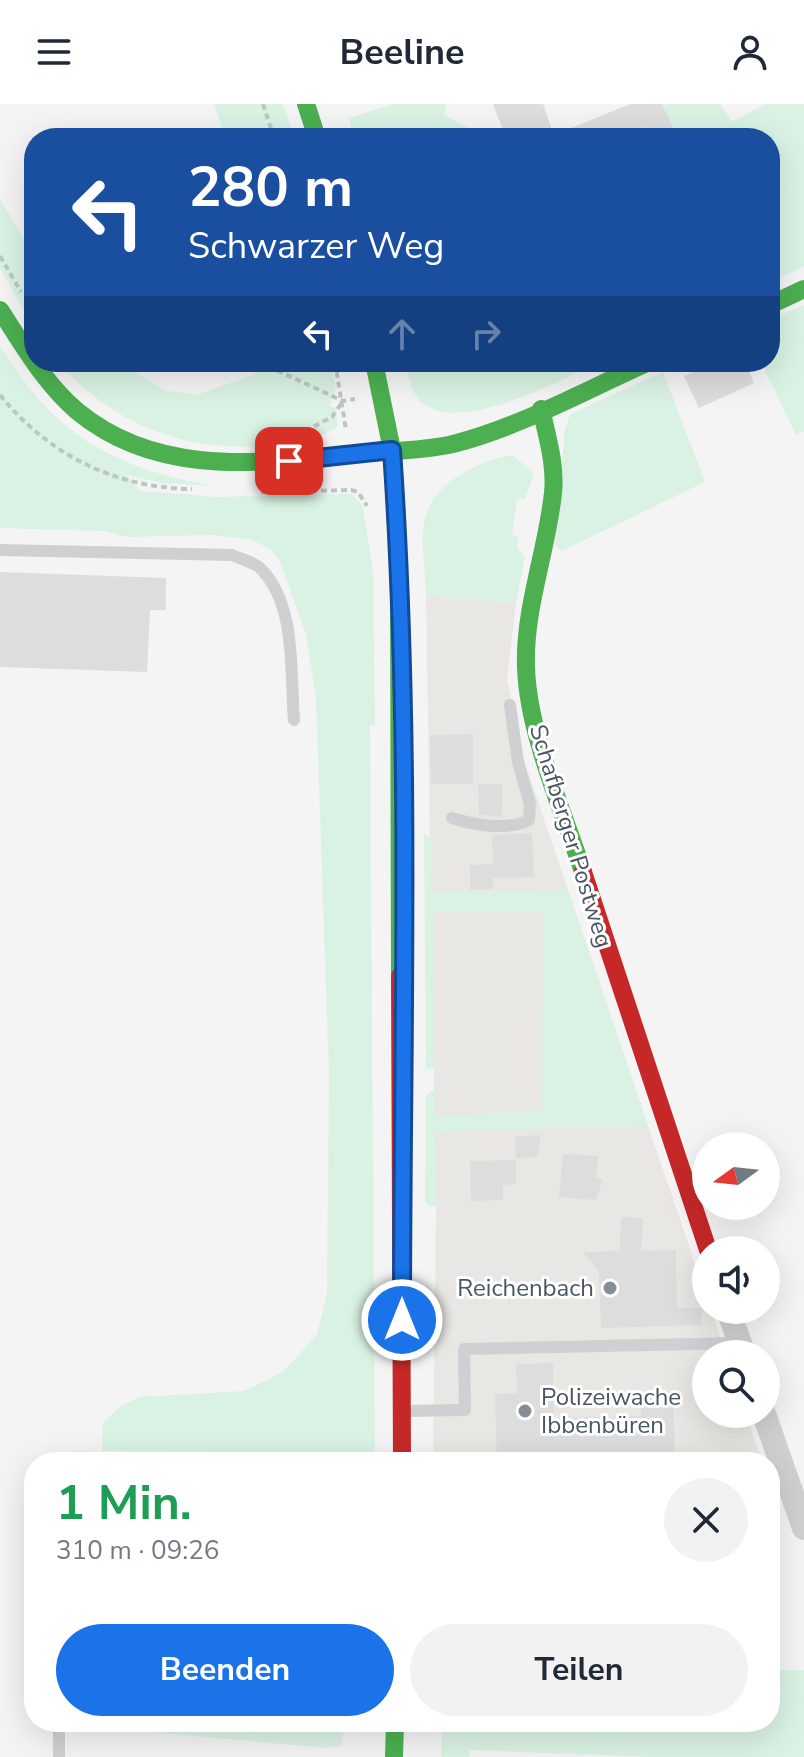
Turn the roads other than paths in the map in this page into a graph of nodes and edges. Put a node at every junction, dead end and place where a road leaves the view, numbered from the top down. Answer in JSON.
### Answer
{"nodes":[{"id":1,"x":306,"y":104,"type":"edge"},
{"id":2,"x":314,"y":128,"type":"edge"},
{"id":3,"x":804,"y":289,"type":"edge"},
{"id":4,"x":780,"y":300,"type":"edge"},
{"id":5,"x":0,"y":310,"type":"edge"},
{"id":6,"x":24,"y":347,"type":"edge"},
{"id":7,"x":42,"y":372,"type":"edge"},
{"id":8,"x":376,"y":372,"type":"edge"},
{"id":9,"x":626,"y":372,"type":"edge"},
{"id":10,"x":541,"y":409,"type":"junction"},
{"id":11,"x":392,"y":450,"type":"junction"},
{"id":12,"x":0,"y":550,"type":"edge"},
{"id":13,"x":510,"y":705,"type":"dead end"},
{"id":14,"x":294,"y":720,"type":"dead end"},
{"id":15,"x":452,"y":818,"type":"dead end"},
{"id":16,"x":703,"y":1236,"type":"edge"},
{"id":17,"x":692,"y":1348,"type":"edge"},
{"id":18,"x":402,"y":1411,"type":"junction"},
{"id":19,"x":767,"y":1428,"type":"edge"},
{"id":20,"x":402,"y":1452,"type":"edge"},
{"id":21,"x":772,"y":1452,"type":"edge"},
{"id":22,"x":780,"y":1488,"type":"edge"},
{"id":23,"x":804,"y":1528,"type":"edge"},
{"id":24,"x":59,"y":1732,"type":"edge"},
{"id":25,"x":395,"y":1732,"type":"edge"},
{"id":26,"x":59,"y":1757,"type":"edge"},
{"id":27,"x":394,"y":1757,"type":"edge"}],
"edges":[{"from":1,"to":2,"type":"street"},
{"from":3,"to":4,"type":"street"},
{"from":5,"to":6,"type":"street"},
{"from":7,"to":11,"type":"street"},
{"from":8,"to":11,"type":"street"},
{"from":9,"to":10,"type":"street"},
{"from":10,"to":11,"type":"street"},
{"from":10,"to":16,"type":"street","name":"Schafberger Postweg"},
{"from":11,"to":18,"type":"street"},
{"from":12,"to":14,"type":"lane"},
{"from":13,"to":15,"type":"lane"},
{"from":17,"to":18,"type":"lane"},
{"from":18,"to":20,"type":"street"},
{"from":19,"to":21,"type":"street"},
{"from":22,"to":23,"type":"street"},
{"from":24,"to":26,"type":"lane"},
{"from":25,"to":27,"type":"street"}]}
